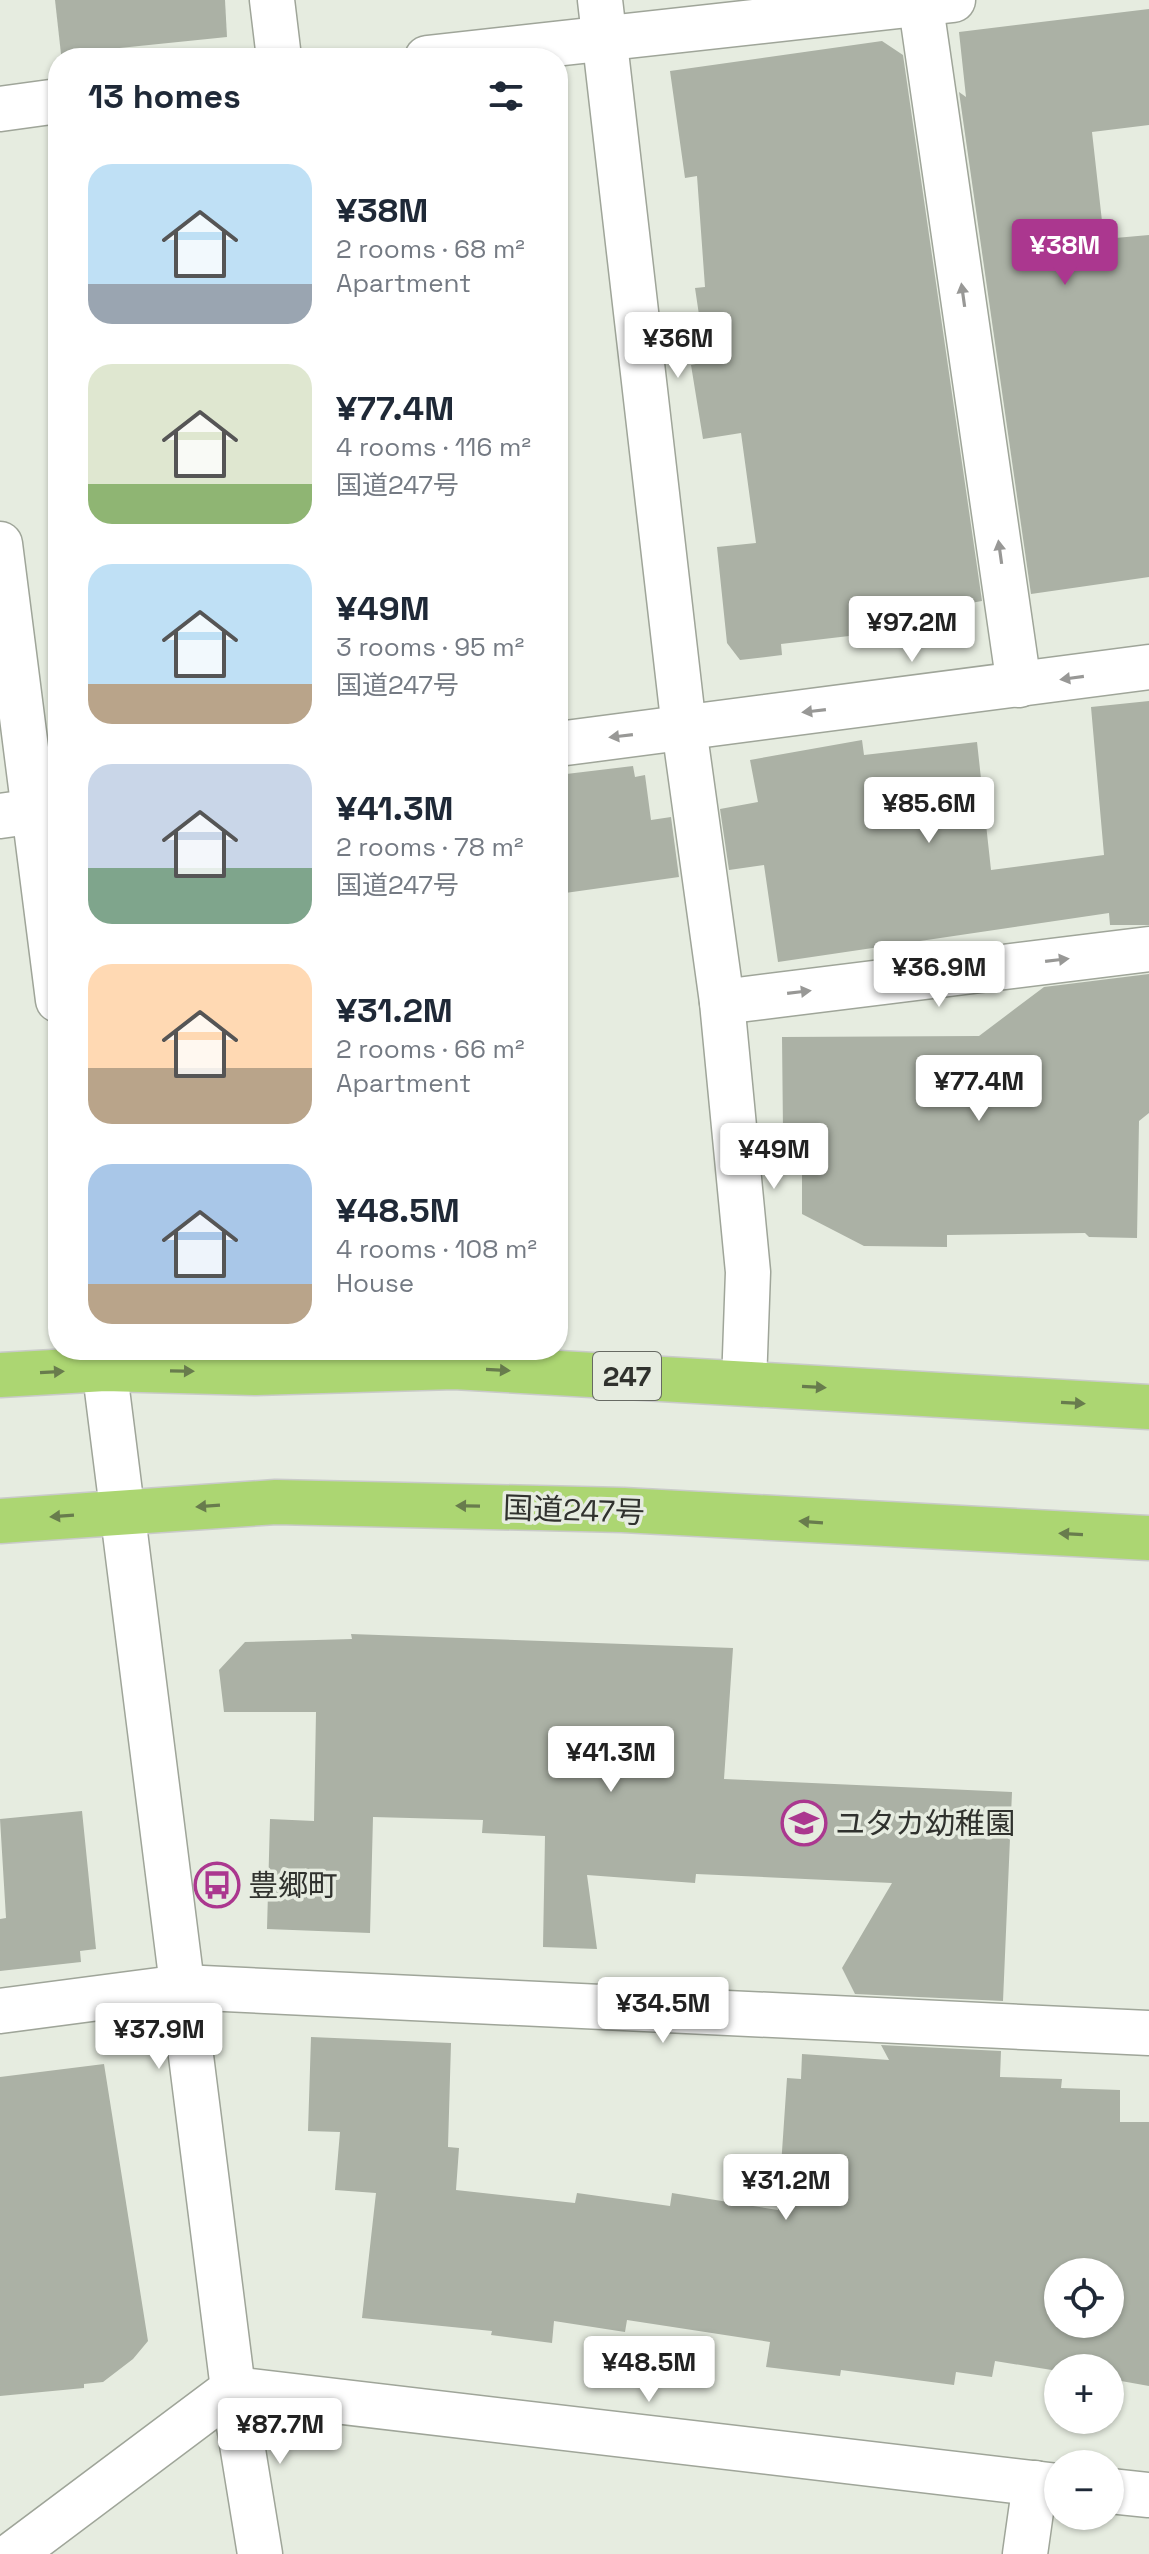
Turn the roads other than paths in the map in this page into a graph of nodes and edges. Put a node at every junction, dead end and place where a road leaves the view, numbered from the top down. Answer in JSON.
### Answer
{"nodes":[{"id":1,"x":272,"y":0,"type":"edge"},
{"id":2,"x":931,"y":2,"type":"edge"},
{"id":3,"x":603,"y":20,"type":"edge"},
{"id":4,"x":278,"y":48,"type":"edge"},
{"id":5,"x":473,"y":48,"type":"edge"},
{"id":6,"x":48,"y":102,"type":"edge"},
{"id":7,"x":0,"y":109,"type":"edge"},
{"id":8,"x":0,"y":544,"type":"edge"},
{"id":9,"x":1149,"y":667,"type":"edge"},
{"id":10,"x":1019,"y":685,"type":"junction"},
{"id":11,"x":684,"y":728,"type":"junction"},
{"id":12,"x":568,"y":743,"type":"edge"},
{"id":13,"x":31,"y":812,"type":"edge"},
{"id":14,"x":48,"y":930,"type":"edge"},
{"id":15,"x":1149,"y":949,"type":"edge"},
{"id":16,"x":722,"y":1002,"type":"junction"},
{"id":17,"x":104,"y":1360,"type":"edge"},
{"id":18,"x":0,"y":1375,"type":"edge"},
{"id":19,"x":744,"y":1383,"type":"junction"},
{"id":20,"x":1149,"y":1407,"type":"edge"},
{"id":21,"x":123,"y":1512,"type":"junction"},
{"id":22,"x":0,"y":1521,"type":"edge"},
{"id":23,"x":1149,"y":1538,"type":"edge"},
{"id":24,"x":182,"y":1987,"type":"junction"},
{"id":25,"x":0,"y":2011,"type":"edge"},
{"id":26,"x":1149,"y":2033,"type":"edge"},
{"id":27,"x":233,"y":2389,"type":"junction"},
{"id":28,"x":1044,"y":2485,"type":"edge"},
{"id":29,"x":1044,"y":2492,"type":"edge"},
{"id":30,"x":1124,"y":2492,"type":"edge"},
{"id":31,"x":1149,"y":2495,"type":"edge"},
{"id":32,"x":13,"y":2554,"type":"edge"},
{"id":33,"x":260,"y":2554,"type":"edge"},
{"id":34,"x":1025,"y":2554,"type":"edge"}],
"edges":[{"from":1,"to":4,"type":"street"},
{"from":2,"to":3,"type":"street"},
{"from":10,"to":2,"type":"street","one_way":true},
{"from":3,"to":5,"type":"street"},
{"from":3,"to":11,"type":"street"},
{"from":6,"to":7,"type":"street"},
{"from":8,"to":13,"type":"street"},
{"from":9,"to":10,"type":"street","one_way":true},
{"from":10,"to":11,"type":"street","one_way":true},
{"from":11,"to":12,"type":"street","one_way":true},
{"from":11,"to":16,"type":"street"},
{"from":13,"to":14,"type":"street"},
{"from":16,"to":15,"type":"street","one_way":true},
{"from":16,"to":19,"type":"street"},
{"from":18,"to":17,"type":"highway","number":"247","one_way":true},
{"from":17,"to":19,"type":"highway","number":"247","one_way":true},
{"from":17,"to":21,"type":"street"},
{"from":19,"to":20,"type":"highway","number":"247","one_way":true},
{"from":21,"to":22,"type":"highway","name":"国道247号","one_way":true},
{"from":23,"to":21,"type":"highway","name":"国道247号","one_way":true},
{"from":21,"to":24,"type":"street"},
{"from":24,"to":25,"type":"street"},
{"from":24,"to":26,"type":"street"},
{"from":24,"to":27,"type":"street"},
{"from":27,"to":28,"type":"street"},
{"from":27,"to":32,"type":"street"},
{"from":27,"to":33,"type":"street"},
{"from":29,"to":34,"type":"street"},
{"from":30,"to":31,"type":"street"}]}
